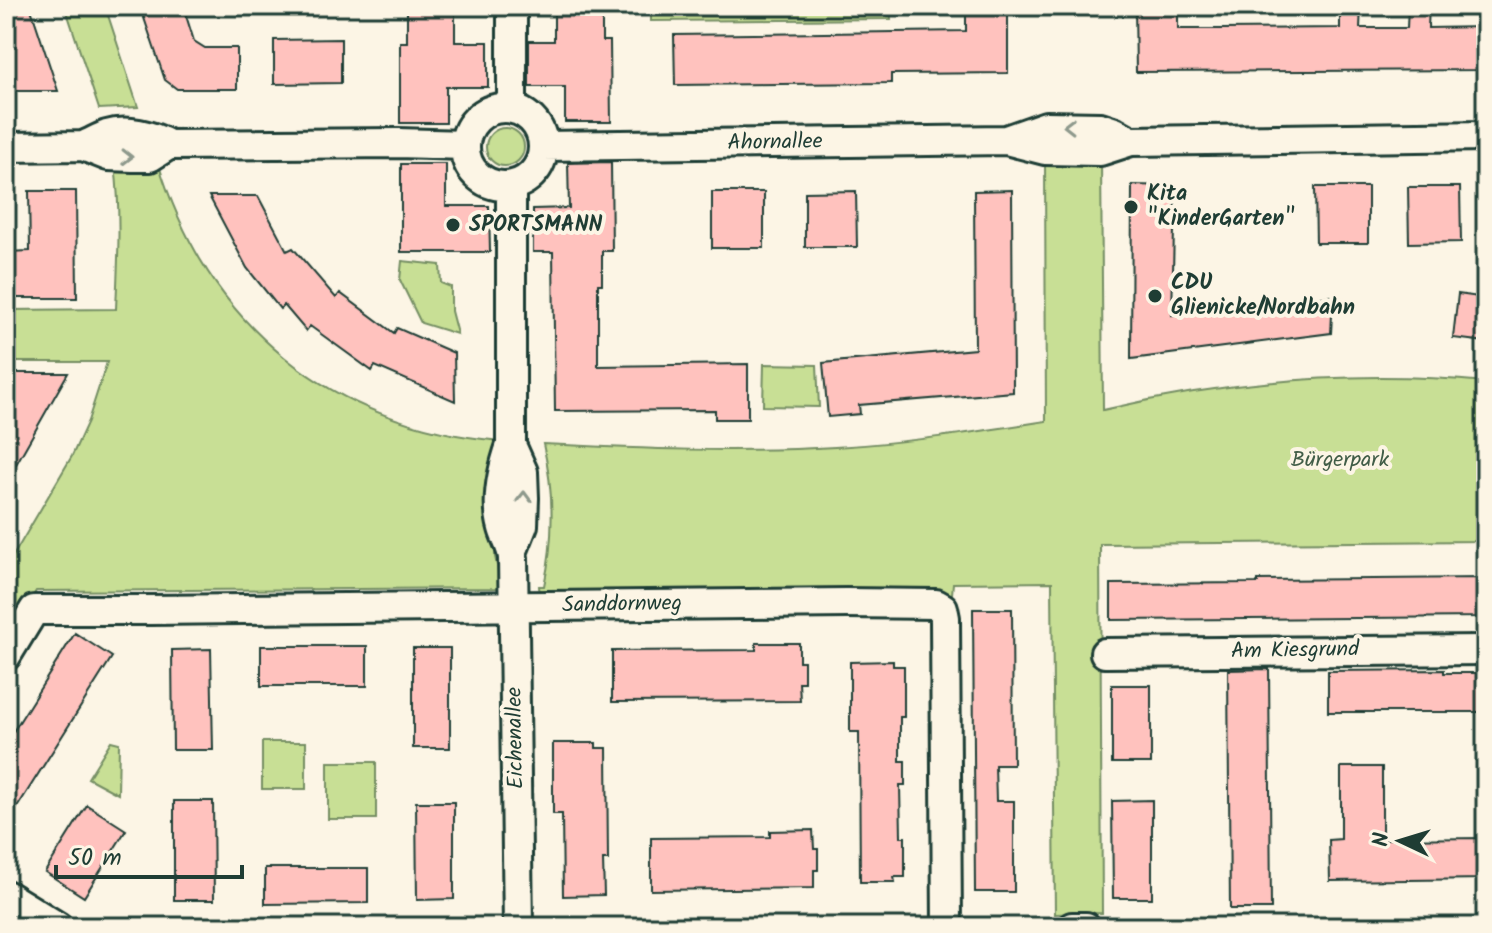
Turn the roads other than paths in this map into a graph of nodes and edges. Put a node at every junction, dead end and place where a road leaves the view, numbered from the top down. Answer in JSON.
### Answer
{"nodes":[{"id":1,"x":512,"y":6,"type":"edge"},
{"id":2,"x":512,"y":108,"type":"junction"},
{"id":3,"x":1486,"y":136,"type":"edge"},
{"id":4,"x":464,"y":145,"type":"junction"},
{"id":5,"x":544,"y":146,"type":"junction"},
{"id":6,"x":6,"y":147,"type":"edge"},
{"id":7,"x":511,"y":186,"type":"junction"},
{"id":8,"x":514,"y":607,"type":"junction"},
{"id":9,"x":1486,"y":650,"type":"edge"},
{"id":10,"x":1105,"y":653,"type":"dead end"},
{"id":11,"x":6,"y":656,"type":"edge"},
{"id":12,"x":6,"y":895,"type":"edge"},
{"id":13,"x":58,"y":927,"type":"edge"},
{"id":14,"x":518,"y":927,"type":"edge"},
{"id":15,"x":947,"y":927,"type":"edge"},
{"id":16,"x":1072,"y":927,"type":"edge"},
{"id":17,"x":1086,"y":927,"type":"edge"}],
"edges":[{"from":1,"to":2,"type":"street"},
{"from":2,"to":4,"type":"street"},
{"from":2,"to":5,"type":"street"},
{"from":3,"to":5,"type":"street","name":"Ahornallee"},
{"from":4,"to":6,"type":"street"},
{"from":4,"to":7,"type":"street"},
{"from":5,"to":7,"type":"street"},
{"from":7,"to":8,"type":"street","name":"Eichenallee"},
{"from":8,"to":11,"type":"street","name":"Sanddornweg"},
{"from":8,"to":14,"type":"street","name":"Eichenallee"},
{"from":8,"to":15,"type":"street","name":"Sanddornweg"},
{"from":9,"to":10,"type":"street","name":"Am Kiesgrund"},
{"from":12,"to":13,"type":"street"},
{"from":16,"to":17,"type":"street"}]}
